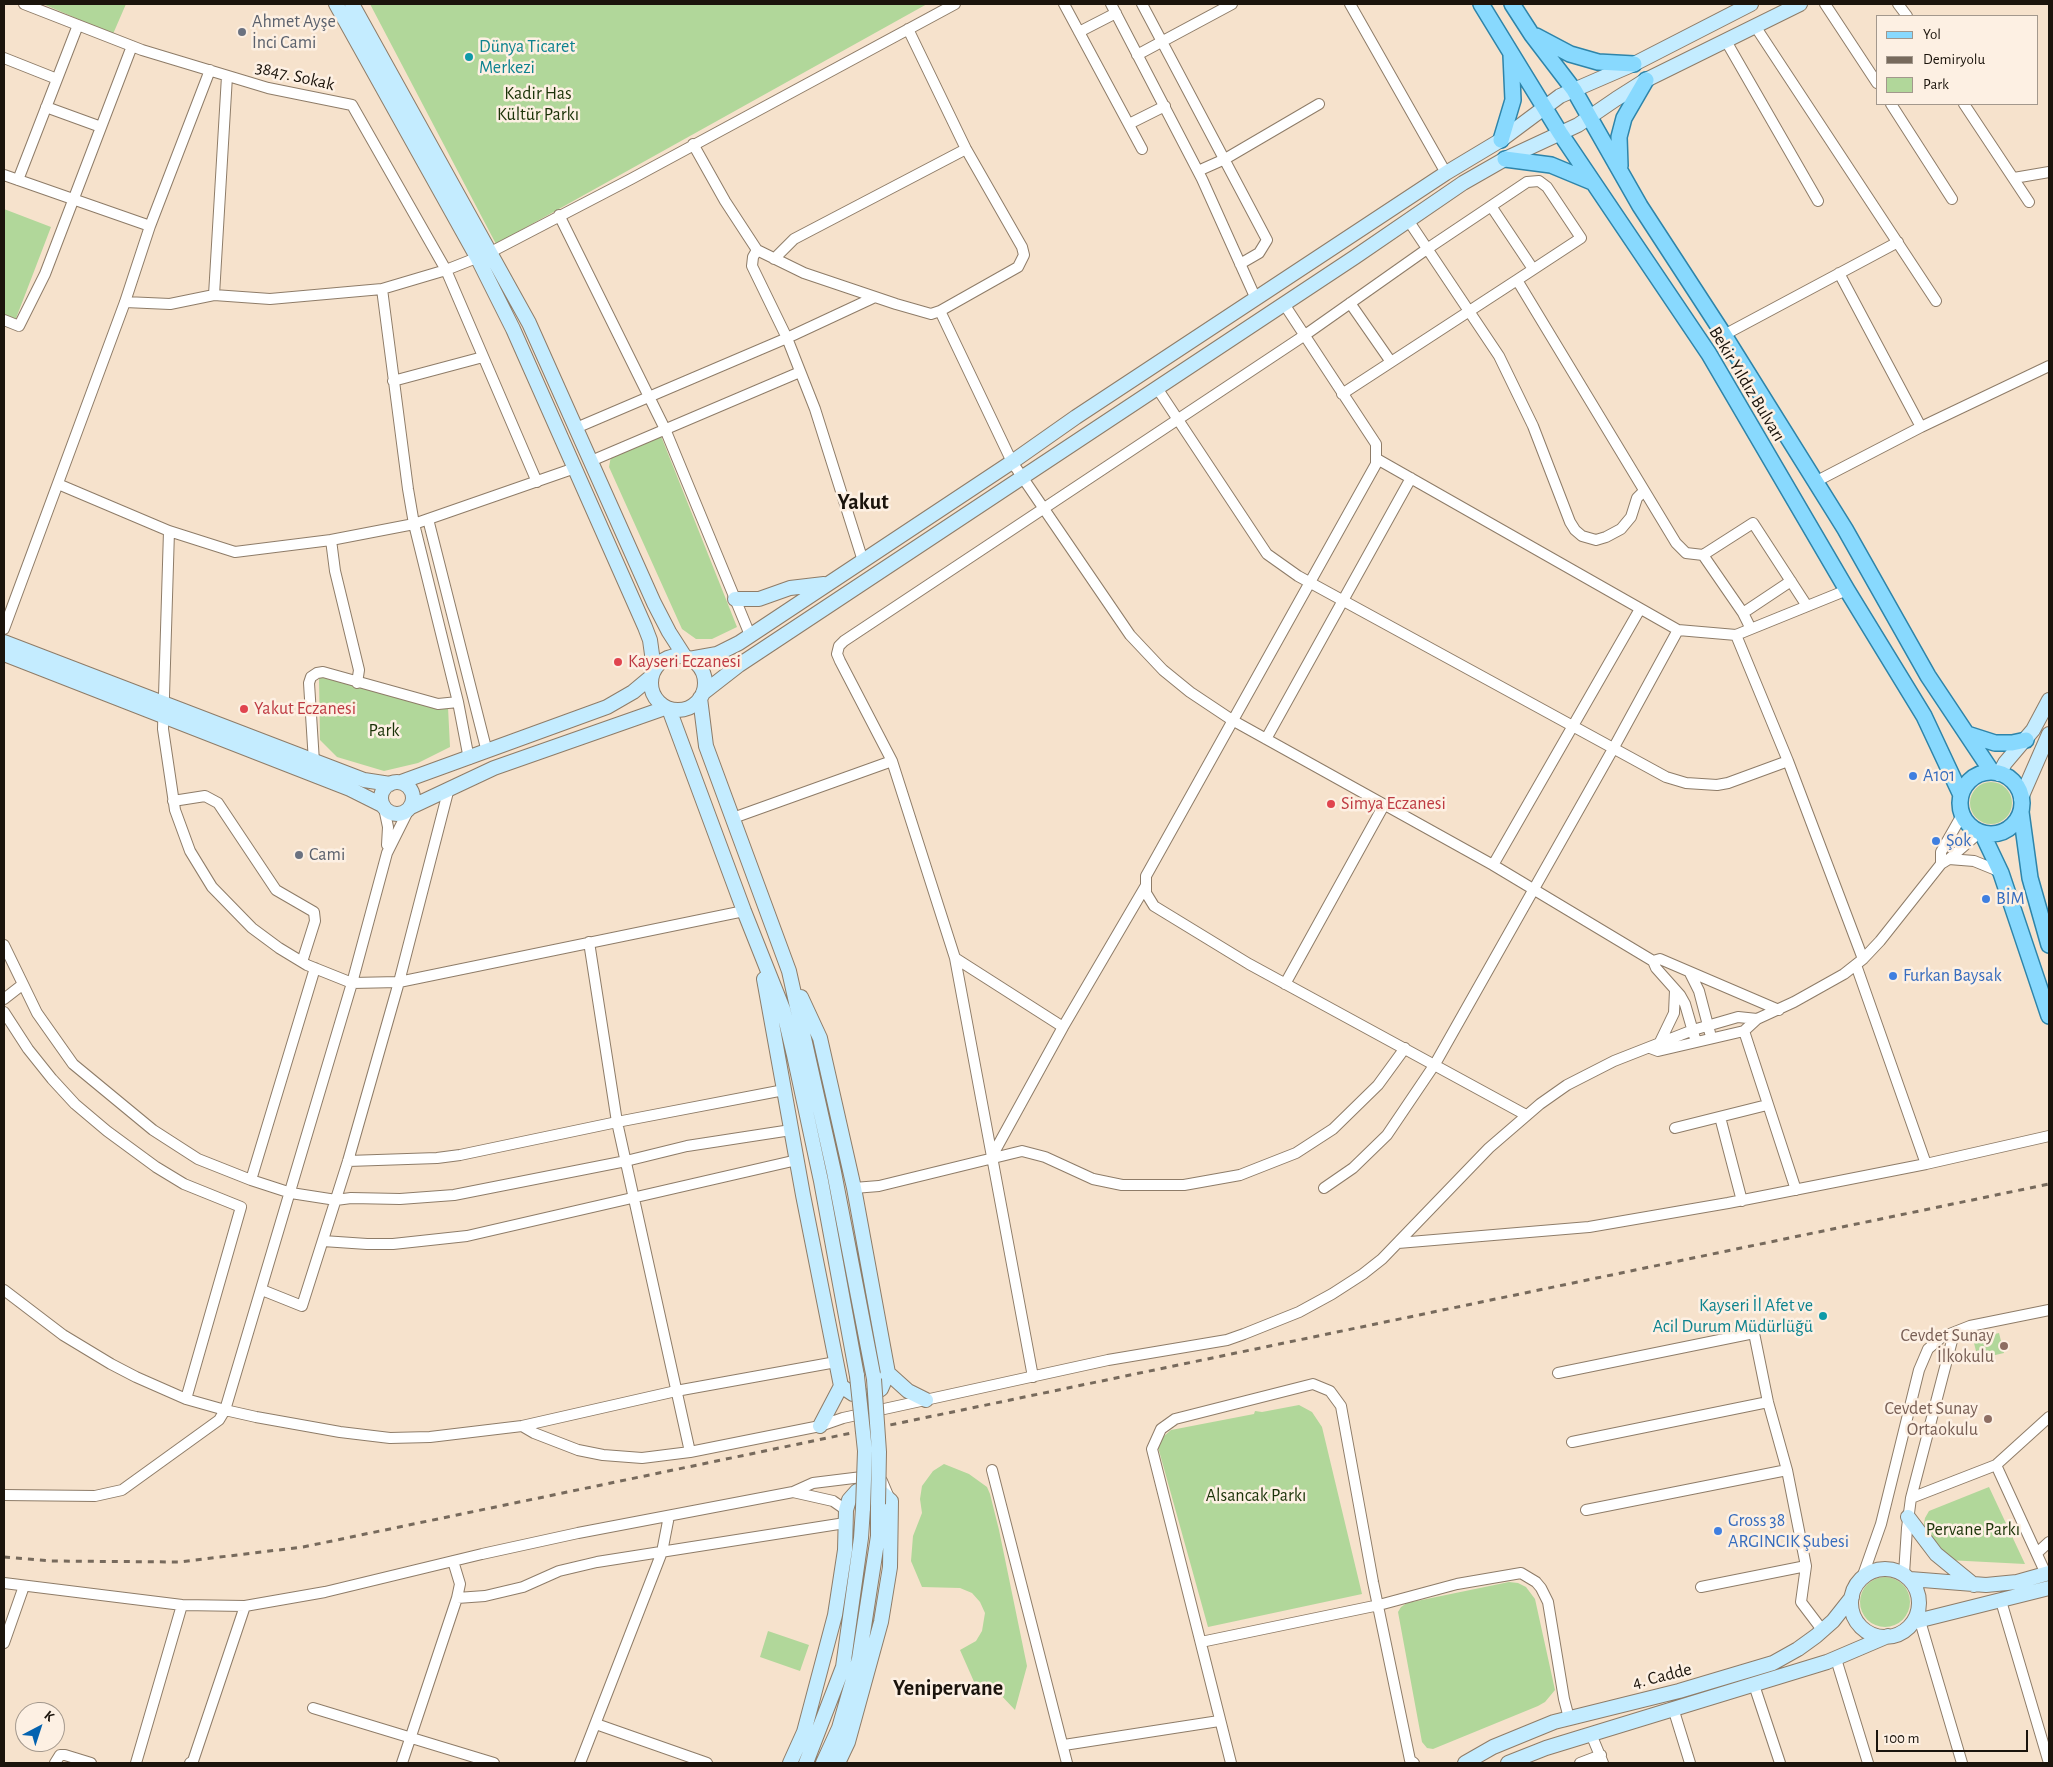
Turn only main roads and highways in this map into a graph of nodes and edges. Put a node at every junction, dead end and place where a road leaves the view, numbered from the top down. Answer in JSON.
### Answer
{"nodes":[{"id":1,"x":1481,"y":4,"type":"edge"},
{"id":2,"x":1512,"y":4,"type":"edge"},
{"id":3,"x":1532,"y":35,"type":"junction"},
{"id":4,"x":1511,"y":54,"type":"junction"},
{"id":5,"x":1634,"y":64,"type":"road end"},
{"id":6,"x":1646,"y":80,"type":"road end"},
{"id":7,"x":1501,"y":140,"type":"road end"},
{"id":8,"x":1505,"y":159,"type":"road end"},
{"id":9,"x":1620,"y":170,"type":"junction"},
{"id":10,"x":1592,"y":182,"type":"junction"},
{"id":11,"x":1967,"y":734,"type":"junction"},
{"id":12,"x":2026,"y":740,"type":"road end"},
{"id":13,"x":1996,"y":773,"type":"junction"},
{"id":14,"x":1961,"y":795,"type":"junction"},
{"id":15,"x":2021,"y":805,"type":"junction"},
{"id":16,"x":1981,"y":832,"type":"junction"},
{"id":17,"x":2049,"y":945,"type":"edge"},
{"id":18,"x":2049,"y":1016,"type":"edge"}],
"edges":[{"from":1,"to":4,"type":"main road","name":"Bekir Yıldız Bulvarı"},
{"from":2,"to":3,"type":"main road","name":"Bekir Yıldız Bulvarı"},
{"from":3,"to":5,"type":"main road"},
{"from":3,"to":9,"type":"main road","name":"Bekir Yıldız Bulvarı"},
{"from":4,"to":7,"type":"main road"},
{"from":4,"to":10,"type":"main road","name":"Bekir Yıldız Bulvarı"},
{"from":6,"to":9,"type":"main road"},
{"from":8,"to":10,"type":"main road"},
{"from":9,"to":11,"type":"main road","name":"Bekir Yıldız Bulvarı"},
{"from":10,"to":14,"type":"main road","name":"Bekir Yıldız Bulvarı"},
{"from":11,"to":12,"type":"main road"},
{"from":11,"to":13,"type":"main road","name":"Bekir Yıldız Bulvarı"},
{"from":13,"to":14,"type":"main road"},
{"from":13,"to":15,"type":"main road"},
{"from":14,"to":16,"type":"main road"},
{"from":15,"to":16,"type":"main road"},
{"from":15,"to":17,"type":"main road"},
{"from":16,"to":18,"type":"main road"}]}
